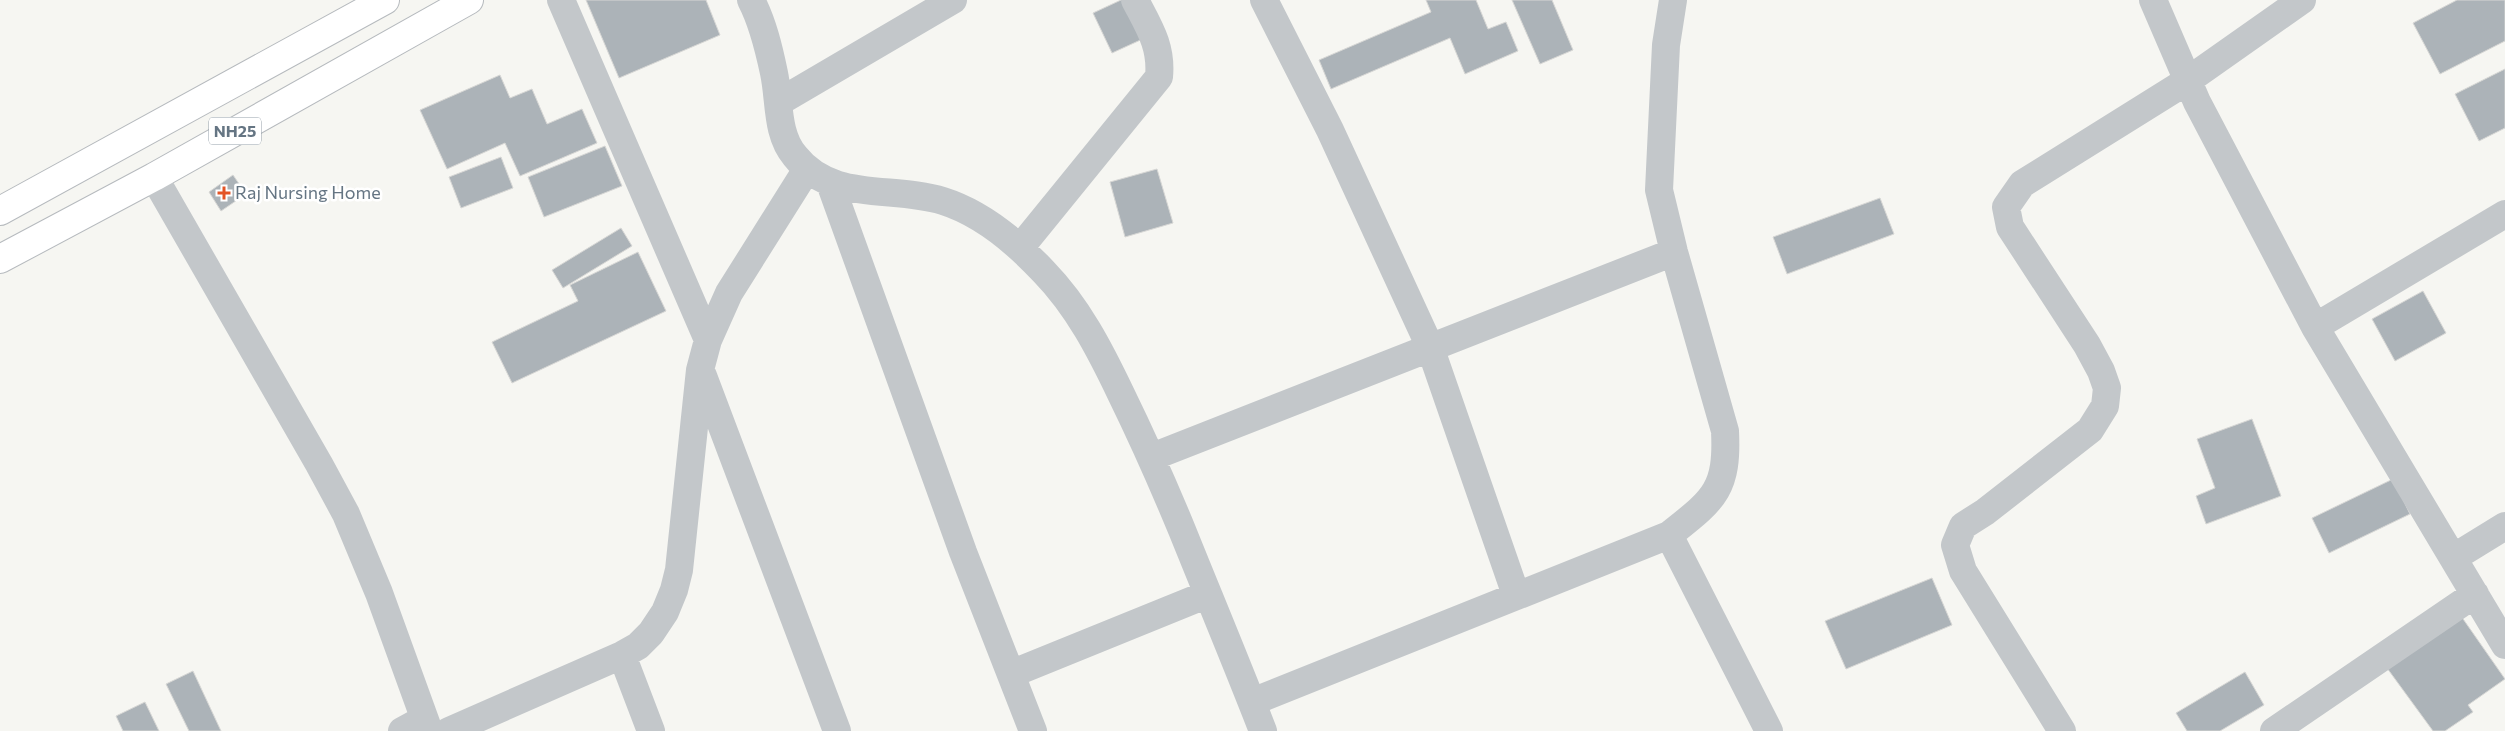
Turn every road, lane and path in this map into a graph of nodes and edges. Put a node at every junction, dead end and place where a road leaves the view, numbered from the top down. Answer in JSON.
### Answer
{"nodes":[{"id":1,"x":385,"y":0,"type":"edge"},
{"id":2,"x":469,"y":0,"type":"edge"},
{"id":3,"x":561,"y":0,"type":"edge"},
{"id":4,"x":751,"y":0,"type":"edge"},
{"id":5,"x":954,"y":0,"type":"edge"},
{"id":6,"x":1135,"y":0,"type":"edge"},
{"id":7,"x":1264,"y":0,"type":"edge"},
{"id":8,"x":1673,"y":0,"type":"edge"},
{"id":9,"x":2153,"y":0,"type":"edge"},
{"id":10,"x":2302,"y":0,"type":"edge"},
{"id":11,"x":2187,"y":81,"type":"junction"},
{"id":12,"x":779,"y":102,"type":"junction"},
{"id":13,"x":807,"y":169,"type":"junction"},
{"id":14,"x":154,"y":177,"type":"junction"},
{"id":15,"x":830,"y":183,"type":"junction"},
{"id":16,"x":0,"y":211,"type":"edge"},
{"id":17,"x":2505,"y":214,"type":"edge"},
{"id":18,"x":1020,"y":248,"type":"junction"},
{"id":19,"x":1674,"y":252,"type":"junction"},
{"id":20,"x":0,"y":259,"type":"edge"},
{"id":21,"x":2315,"y":327,"type":"junction"},
{"id":22,"x":708,"y":340,"type":"junction"},
{"id":23,"x":1430,"y":347,"type":"junction"},
{"id":24,"x":700,"y":370,"type":"junction"},
{"id":25,"x":1152,"y":457,"type":"junction"},
{"id":26,"x":2505,"y":526,"type":"edge"},
{"id":27,"x":1669,"y":535,"type":"junction"},
{"id":28,"x":2453,"y":558,"type":"junction"},
{"id":29,"x":1208,"y":594,"type":"junction"},
{"id":30,"x":2475,"y":594,"type":"junction"},
{"id":31,"x":1516,"y":595,"type":"junction"},
{"id":32,"x":2505,"y":645,"type":"edge"},
{"id":33,"x":622,"y":655,"type":"junction"},
{"id":34,"x":1011,"y":674,"type":"junction"},
{"id":35,"x":1252,"y":702,"type":"junction"},
{"id":36,"x":418,"y":727,"type":"edge"},
{"id":37,"x":449,"y":731,"type":"edge"},
{"id":38,"x":651,"y":731,"type":"edge"},
{"id":39,"x":837,"y":731,"type":"edge"},
{"id":40,"x":1033,"y":731,"type":"edge"},
{"id":41,"x":1263,"y":731,"type":"edge"},
{"id":42,"x":1769,"y":731,"type":"edge"},
{"id":43,"x":2062,"y":731,"type":"edge"},
{"id":44,"x":2274,"y":731,"type":"edge"}],
"edges":[{"from":1,"to":16,"type":"main road","number":"NH25"},
{"from":2,"to":14,"type":"main road","number":"NH25"},
{"from":3,"to":22,"type":"street"},
{"from":4,"to":12,"type":"street"},
{"from":5,"to":12,"type":"street"},
{"from":6,"to":18,"type":"street"},
{"from":7,"to":23,"type":"street"},
{"from":8,"to":19,"type":"street"},
{"from":9,"to":11,"type":"street"},
{"from":10,"to":11,"type":"street"},
{"from":11,"to":21,"type":"street"},
{"from":11,"to":43,"type":"street"},
{"from":12,"to":13,"type":"street"},
{"from":13,"to":15,"type":"street"},
{"from":13,"to":22,"type":"street"},
{"from":14,"to":20,"type":"main road","number":"NH25"},
{"from":14,"to":36,"type":"street"},
{"from":15,"to":18,"type":"street"},
{"from":15,"to":34,"type":"street"},
{"from":17,"to":21,"type":"street"},
{"from":18,"to":25,"type":"street"},
{"from":19,"to":23,"type":"street"},
{"from":19,"to":27,"type":"street"},
{"from":21,"to":28,"type":"street"},
{"from":22,"to":24,"type":"street"},
{"from":23,"to":25,"type":"street"},
{"from":23,"to":31,"type":"street"},
{"from":24,"to":33,"type":"street"},
{"from":24,"to":39,"type":"street"},
{"from":25,"to":29,"type":"street"},
{"from":26,"to":28,"type":"street"},
{"from":27,"to":31,"type":"street"},
{"from":27,"to":42,"type":"street"},
{"from":28,"to":30,"type":"street"},
{"from":29,"to":34,"type":"street"},
{"from":29,"to":35,"type":"street"},
{"from":30,"to":32,"type":"street"},
{"from":30,"to":44,"type":"street"},
{"from":31,"to":35,"type":"street"},
{"from":33,"to":37,"type":"street"},
{"from":33,"to":38,"type":"street"},
{"from":34,"to":40,"type":"street"},
{"from":35,"to":41,"type":"street"}]}
